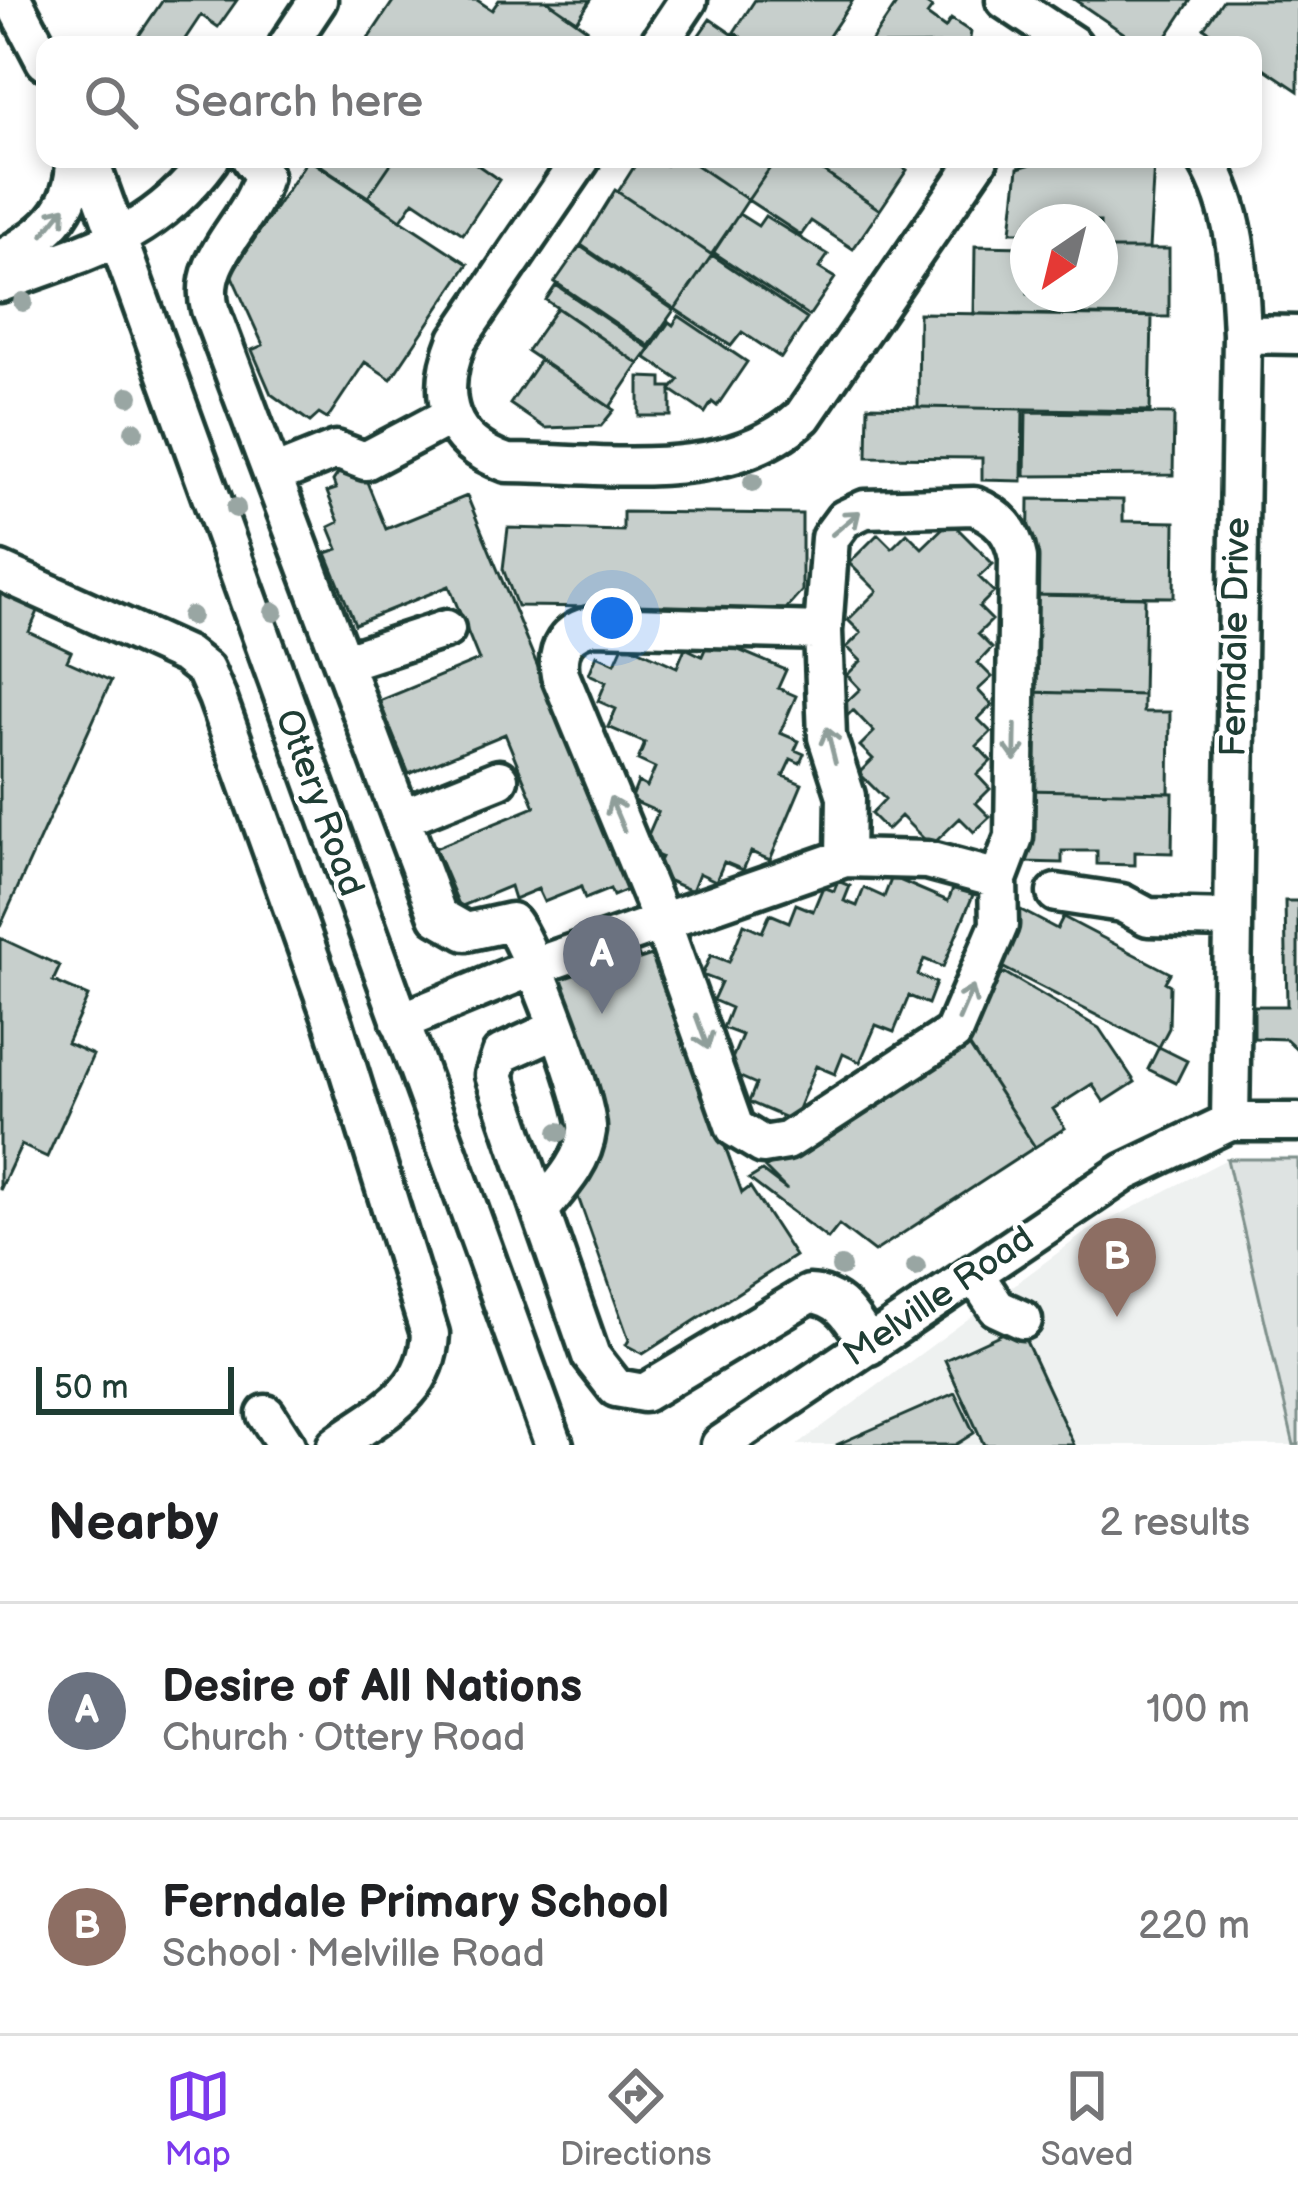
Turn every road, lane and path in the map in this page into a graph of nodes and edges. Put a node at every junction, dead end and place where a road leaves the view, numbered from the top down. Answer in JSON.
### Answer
{"nodes":[{"id":1,"x":13,"y":0,"type":"edge"},
{"id":2,"x":318,"y":0,"type":"edge"},
{"id":3,"x":688,"y":0,"type":"edge"},
{"id":4,"x":1005,"y":0,"type":"edge"},
{"id":5,"x":294,"y":36,"type":"edge"},
{"id":6,"x":664,"y":36,"type":"edge"},
{"id":7,"x":1056,"y":36,"type":"edge"},
{"id":8,"x":36,"y":44,"type":"edge"},
{"id":9,"x":75,"y":168,"type":"edge"},
{"id":10,"x":93,"y":168,"type":"edge"},
{"id":11,"x":204,"y":168,"type":"edge"},
{"id":12,"x":257,"y":168,"type":"edge"},
{"id":13,"x":574,"y":168,"type":"edge"},
{"id":14,"x":973,"y":168,"type":"edge"},
{"id":15,"x":1210,"y":168,"type":"edge"},
{"id":16,"x":122,"y":239,"type":"junction"},
{"id":17,"x":0,"y":260,"type":"edge"},
{"id":18,"x":0,"y":283,"type":"edge"},
{"id":19,"x":1242,"y":334,"type":"junction"},
{"id":20,"x":1298,"y":335,"type":"edge"},
{"id":21,"x":448,"y":417,"type":"junction"},
{"id":22,"x":274,"y":475,"type":"junction"},
{"id":23,"x":0,"y":571,"type":"edge"},
{"id":24,"x":446,"y":629,"type":"dead end"},
{"id":25,"x":823,"y":631,"type":"junction"},
{"id":26,"x":345,"y":662,"type":"junction"},
{"id":27,"x":499,"y":779,"type":"dead end"},
{"id":28,"x":404,"y":817,"type":"junction"},
{"id":29,"x":844,"y":858,"type":"junction"},
{"id":30,"x":998,"y":879,"type":"junction"},
{"id":31,"x":1056,"y":892,"type":"dead end"},
{"id":32,"x":1231,"y":919,"type":"junction"},
{"id":33,"x":662,"y":922,"type":"junction"},
{"id":34,"x":536,"y":966,"type":"junction"},
{"id":35,"x":400,"y":1022,"type":"junction"},
{"id":36,"x":554,"y":1030,"type":"junction"},
{"id":37,"x":1230,"y":1121,"type":"junction"},
{"id":38,"x":1298,"y":1122,"type":"edge"},
{"id":39,"x":540,"y":1210,"type":"junction"},
{"id":40,"x":974,"y":1274,"type":"junction"},
{"id":41,"x":1023,"y":1320,"type":"dead end"},
{"id":42,"x":869,"y":1346,"type":"junction"},
{"id":43,"x":266,"y":1414,"type":"dead end"},
{"id":44,"x":286,"y":1445,"type":"edge"},
{"id":45,"x":336,"y":1445,"type":"edge"},
{"id":46,"x":554,"y":1445,"type":"edge"},
{"id":47,"x":720,"y":1445,"type":"edge"}],
"edges":[{"from":1,"to":8,"type":"street"},
{"from":2,"to":5,"type":"street"},
{"from":3,"to":6,"type":"street"},
{"from":4,"to":7,"type":"street"},
{"from":17,"to":9,"type":"street","one_way":true},
{"from":10,"to":16,"type":"street","name":"Ottery Road"},
{"from":11,"to":16,"type":"street"},
{"from":12,"to":22,"type":"street"},
{"from":13,"to":21,"type":"street"},
{"from":14,"to":21,"type":"street"},
{"from":15,"to":19,"type":"street","name":"Ferndale Drive"},
{"from":16,"to":18,"type":"street"},
{"from":16,"to":35,"type":"street","name":"Ottery Road"},
{"from":19,"to":20,"type":"street"},
{"from":19,"to":32,"type":"street","name":"Ferndale Drive"},
{"from":21,"to":22,"type":"street"},
{"from":22,"to":26,"type":"street"},
{"from":23,"to":45,"type":"street"},
{"from":24,"to":26,"type":"street"},
{"from":29,"to":25,"type":"street","one_way":true},
{"from":25,"to":30,"type":"street","one_way":true},
{"from":33,"to":25,"type":"street","one_way":true},
{"from":26,"to":28,"type":"street"},
{"from":27,"to":28,"type":"street"},
{"from":28,"to":34,"type":"street"},
{"from":29,"to":30,"type":"street"},
{"from":29,"to":33,"type":"street"},
{"from":33,"to":30,"type":"street","one_way":true},
{"from":31,"to":32,"type":"street"},
{"from":32,"to":37,"type":"street","name":"Ferndale Drive"},
{"from":33,"to":34,"type":"street"},
{"from":34,"to":35,"type":"street"},
{"from":34,"to":36,"type":"street"},
{"from":35,"to":46,"type":"street","name":"Ottery Road"},
{"from":36,"to":39,"type":"street"},
{"from":36,"to":39,"type":"street"},
{"from":37,"to":38,"type":"street","name":"Melville Road"},
{"from":37,"to":40,"type":"street","name":"Melville Road"},
{"from":39,"to":42,"type":"street"},
{"from":40,"to":41,"type":"street"},
{"from":40,"to":42,"type":"street","name":"Melville Road"},
{"from":42,"to":47,"type":"street","name":"Melville Road"},
{"from":43,"to":44,"type":"street"}]}
